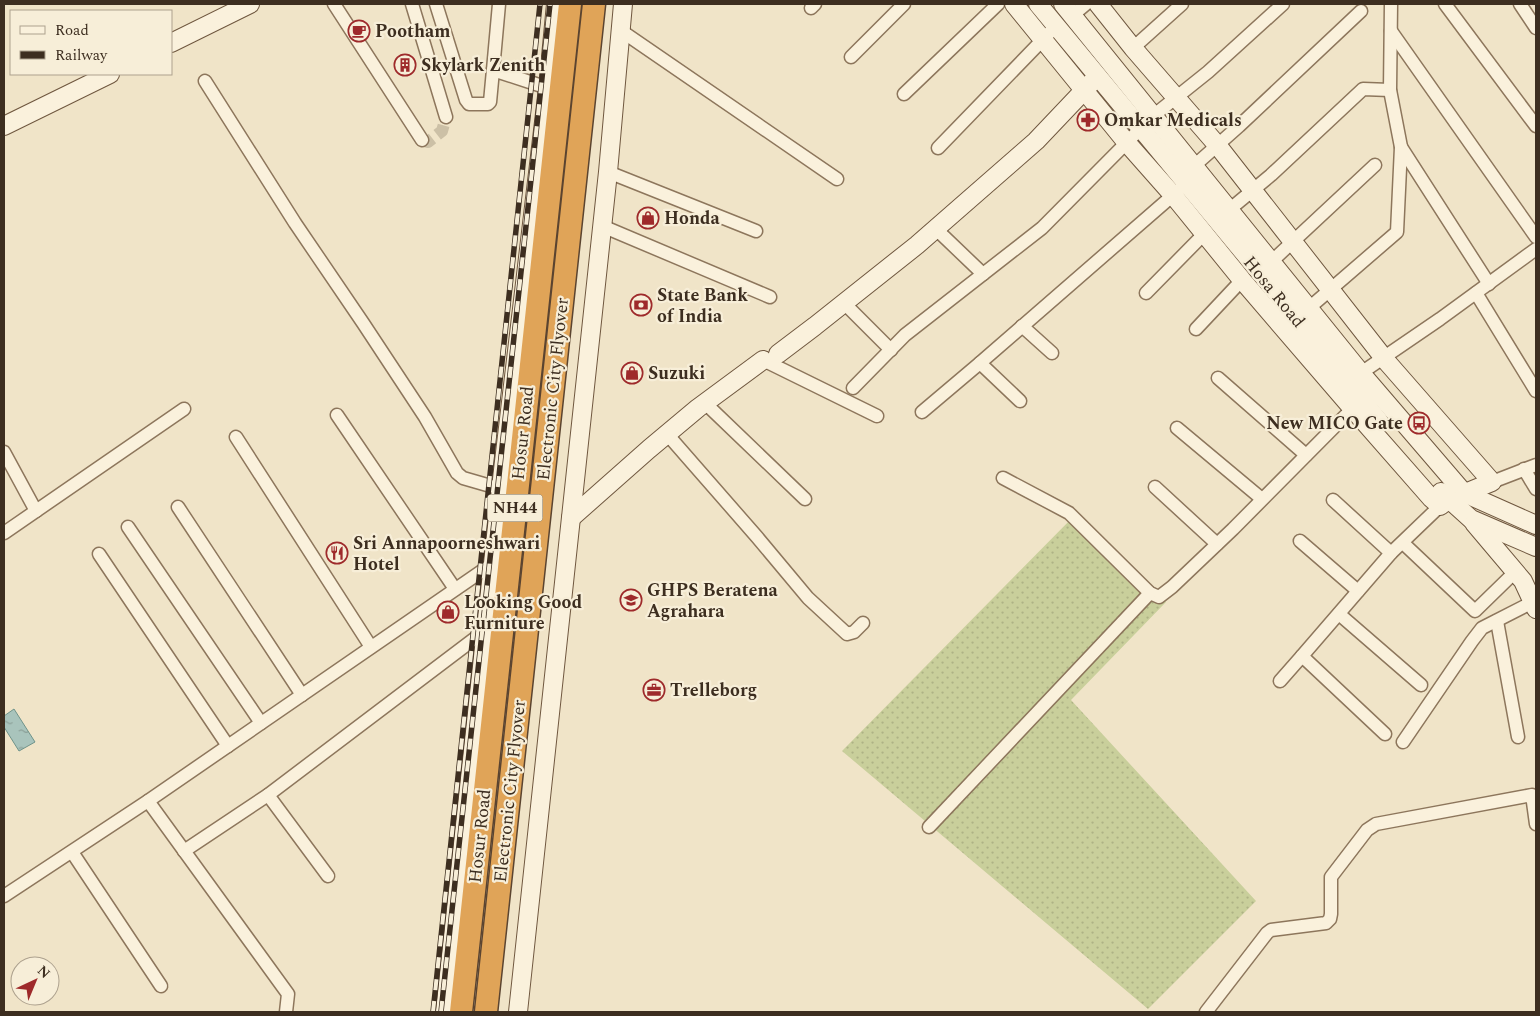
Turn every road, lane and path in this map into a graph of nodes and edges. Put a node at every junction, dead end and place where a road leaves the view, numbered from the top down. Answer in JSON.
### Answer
{"nodes":[{"id":1,"x":250,"y":4,"type":"edge"},
{"id":2,"x":334,"y":4,"type":"edge"},
{"id":3,"x":412,"y":4,"type":"edge"},
{"id":4,"x":436,"y":4,"type":"edge"},
{"id":5,"x":499,"y":4,"type":"edge"},
{"id":6,"x":556,"y":4,"type":"edge"},
{"id":7,"x":570,"y":4,"type":"edge"},
{"id":8,"x":579,"y":4,"type":"edge"},
{"id":9,"x":594,"y":4,"type":"edge"},
{"id":10,"x":603,"y":4,"type":"edge"},
{"id":11,"x":623,"y":4,"type":"edge"},
{"id":12,"x":904,"y":4,"type":"edge"},
{"id":13,"x":998,"y":4,"type":"edge"},
{"id":14,"x":1014,"y":4,"type":"edge"},
{"id":15,"x":1038,"y":4,"type":"edge"},
{"id":16,"x":1098,"y":4,"type":"edge"},
{"id":17,"x":1182,"y":4,"type":"edge"},
{"id":18,"x":1283,"y":4,"type":"edge"},
{"id":19,"x":1392,"y":4,"type":"edge"},
{"id":20,"x":1445,"y":4,"type":"edge"},
{"id":21,"x":1520,"y":4,"type":"edge"},
{"id":22,"x":1074,"y":8,"type":"edge"},
{"id":23,"x":1361,"y":11,"type":"dead end"},
{"id":24,"x":1056,"y":26,"type":"junction"},
{"id":25,"x":1536,"y":28,"type":"edge"},
{"id":26,"x":620,"y":30,"type":"junction"},
{"id":27,"x":1391,"y":31,"type":"junction"},
{"id":28,"x":1043,"y":40,"type":"junction"},
{"id":29,"x":172,"y":43,"type":"edge"},
{"id":30,"x":1133,"y":48,"type":"junction"},
{"id":31,"x":851,"y":57,"type":"dead end"},
{"id":32,"x":493,"y":70,"type":"junction"},
{"id":33,"x":108,"y":75,"type":"edge"},
{"id":34,"x":1097,"y":76,"type":"junction"},
{"id":35,"x":205,"y":80,"type":"dead end"},
{"id":36,"x":548,"y":88,"type":"junction"},
{"id":37,"x":1084,"y":90,"type":"junction"},
{"id":38,"x":1390,"y":90,"type":"junction"},
{"id":39,"x":904,"y":94,"type":"dead end"},
{"id":40,"x":1176,"y":97,"type":"junction"},
{"id":41,"x":1153,"y":116,"type":"junction"},
{"id":42,"x":446,"y":117,"type":"dead end"},
{"id":43,"x":4,"y":126,"type":"edge"},
{"id":44,"x":1536,"y":126,"type":"edge"},
{"id":45,"x":1140,"y":129,"type":"junction"},
{"id":46,"x":422,"y":140,"type":"dead end"},
{"id":47,"x":1127,"y":143,"type":"junction"},
{"id":48,"x":1218,"y":146,"type":"junction"},
{"id":49,"x":1401,"y":147,"type":"junction"},
{"id":50,"x":938,"y":148,"type":"dead end"},
{"id":51,"x":1375,"y":165,"type":"dead end"},
{"id":52,"x":1194,"y":166,"type":"junction"},
{"id":53,"x":608,"y":172,"type":"junction"},
{"id":54,"x":837,"y":179,"type":"dead end"},
{"id":55,"x":1179,"y":189,"type":"junction"},
{"id":56,"x":1252,"y":191,"type":"junction"},
{"id":57,"x":1229,"y":210,"type":"junction"},
{"id":58,"x":602,"y":226,"type":"junction"},
{"id":59,"x":936,"y":229,"type":"junction"},
{"id":60,"x":756,"y":232,"type":"dead end"},
{"id":61,"x":1205,"y":233,"type":"junction"},
{"id":62,"x":1536,"y":237,"type":"edge"},
{"id":63,"x":1293,"y":242,"type":"junction"},
{"id":64,"x":1536,"y":249,"type":"edge"},
{"id":65,"x":1271,"y":262,"type":"junction"},
{"id":66,"x":983,"y":274,"type":"junction"},
{"id":67,"x":1242,"y":280,"type":"junction"},
{"id":68,"x":1488,"y":284,"type":"junction"},
{"id":69,"x":1331,"y":290,"type":"junction"},
{"id":70,"x":1146,"y":293,"type":"dead end"},
{"id":71,"x":1476,"y":293,"type":"junction"},
{"id":72,"x":770,"y":297,"type":"dead end"},
{"id":73,"x":844,"y":304,"type":"junction"},
{"id":74,"x":1309,"y":308,"type":"junction"},
{"id":75,"x":1022,"y":326,"type":"junction"},
{"id":76,"x":1196,"y":328,"type":"dead end"},
{"id":77,"x":891,"y":350,"type":"junction"},
{"id":78,"x":1052,"y":353,"type":"dead end"},
{"id":79,"x":1383,"y":356,"type":"junction"},
{"id":80,"x":770,"y":357,"type":"junction"},
{"id":81,"x":980,"y":363,"type":"junction"},
{"id":82,"x":1361,"y":373,"type":"junction"},
{"id":83,"x":1218,"y":378,"type":"dead end"},
{"id":84,"x":853,"y":388,"type":"dead end"},
{"id":85,"x":1536,"y":391,"type":"edge"},
{"id":86,"x":1020,"y":402,"type":"dead end"},
{"id":87,"x":705,"y":403,"type":"junction"},
{"id":88,"x":1357,"y":404,"type":"junction"},
{"id":89,"x":184,"y":409,"type":"dead end"},
{"id":90,"x":922,"y":412,"type":"dead end"},
{"id":91,"x":338,"y":415,"type":"dead end"},
{"id":92,"x":877,"y":416,"type":"dead end"},
{"id":93,"x":1177,"y":428,"type":"dead end"},
{"id":94,"x":667,"y":434,"type":"junction"},
{"id":95,"x":236,"y":437,"type":"dead end"},
{"id":96,"x":4,"y":452,"type":"edge"},
{"id":97,"x":1306,"y":455,"type":"junction"},
{"id":98,"x":1530,"y":467,"type":"edge"},
{"id":99,"x":1003,"y":478,"type":"dead end"},
{"id":100,"x":1492,"y":482,"type":"junction"},
{"id":101,"x":1155,"y":487,"type":"dead end"},
{"id":102,"x":501,"y":489,"type":"junction"},
{"id":103,"x":1536,"y":489,"type":"edge"},
{"id":104,"x":1464,"y":493,"type":"junction"},
{"id":105,"x":806,"y":499,"type":"dead end"},
{"id":106,"x":1262,"y":500,"type":"junction"},
{"id":107,"x":1333,"y":500,"type":"dead end"},
{"id":108,"x":1444,"y":503,"type":"junction"},
{"id":109,"x":1487,"y":503,"type":"junction"},
{"id":110,"x":178,"y":507,"type":"dead end"},
{"id":111,"x":36,"y":511,"type":"junction"},
{"id":112,"x":571,"y":518,"type":"junction"},
{"id":113,"x":1471,"y":520,"type":"junction"},
{"id":114,"x":1536,"y":525,"type":"edge"},
{"id":115,"x":128,"y":528,"type":"dead end"},
{"id":116,"x":4,"y":533,"type":"edge"},
{"id":117,"x":1300,"y":540,"type":"dead end"},
{"id":118,"x":1403,"y":543,"type":"junction"},
{"id":119,"x":1217,"y":544,"type":"junction"},
{"id":120,"x":1536,"y":547,"type":"edge"},
{"id":121,"x":1392,"y":553,"type":"junction"},
{"id":122,"x":98,"y":554,"type":"dead end"},
{"id":123,"x":501,"y":558,"type":"junction"},
{"id":124,"x":1515,"y":572,"type":"junction"},
{"id":125,"x":455,"y":590,"type":"junction"},
{"id":126,"x":1358,"y":591,"type":"junction"},
{"id":127,"x":1150,"y":593,"type":"junction"},
{"id":128,"x":1535,"y":606,"type":"edge"},
{"id":129,"x":1339,"y":614,"type":"junction"},
{"id":130,"x":1497,"y":620,"type":"junction"},
{"id":131,"x":863,"y":623,"type":"dead end"},
{"id":132,"x":486,"y":630,"type":"junction"},
{"id":133,"x":372,"y":647,"type":"junction"},
{"id":134,"x":1302,"y":656,"type":"junction"},
{"id":135,"x":1280,"y":681,"type":"dead end"},
{"id":136,"x":1421,"y":685,"type":"dead end"},
{"id":137,"x":302,"y":695,"type":"junction"},
{"id":138,"x":262,"y":723,"type":"junction"},
{"id":139,"x":1385,"y":734,"type":"dead end"},
{"id":140,"x":1518,"y":737,"type":"dead end"},
{"id":141,"x":1403,"y":742,"type":"dead end"},
{"id":142,"x":228,"y":746,"type":"junction"},
{"id":143,"x":268,"y":795,"type":"junction"},
{"id":144,"x":148,"y":801,"type":"junction"},
{"id":145,"x":1536,"y":824,"type":"edge"},
{"id":146,"x":929,"y":827,"type":"dead end"},
{"id":147,"x":184,"y":851,"type":"junction"},
{"id":148,"x":72,"y":852,"type":"junction"},
{"id":149,"x":328,"y":876,"type":"dead end"},
{"id":150,"x":4,"y":896,"type":"edge"},
{"id":151,"x":161,"y":986,"type":"dead end"},
{"id":152,"x":286,"y":1012,"type":"edge"},
{"id":153,"x":445,"y":1012,"type":"edge"},
{"id":154,"x":461,"y":1012,"type":"edge"},
{"id":155,"x":471,"y":1012,"type":"edge"},
{"id":156,"x":486,"y":1012,"type":"edge"},
{"id":157,"x":496,"y":1012,"type":"edge"},
{"id":158,"x":518,"y":1012,"type":"edge"},
{"id":159,"x":1206,"y":1012,"type":"edge"}],
"edges":[{"from":1,"to":29,"type":"street"},
{"from":2,"to":46,"type":"street"},
{"from":3,"to":42,"type":"street"},
{"from":4,"to":32,"type":"street"},
{"from":5,"to":32,"type":"street"},
{"from":6,"to":36,"type":"street"},
{"from":7,"to":123,"type":"highway","name":"Hosur Road","number":"NH44"},
{"from":8,"to":155,"type":"highway","name":"Electronic City Flyover"},
{"from":9,"to":156,"type":"highway","name":"Electronic City Flyover"},
{"from":10,"to":157,"type":"highway","name":"Hosur Road","number":"NH44"},
{"from":11,"to":26,"type":"street"},
{"from":12,"to":31,"type":"street"},
{"from":13,"to":39,"type":"street"},
{"from":14,"to":28,"type":"street"},
{"from":15,"to":24,"type":"street","name":"Hosa Road"},
{"from":16,"to":30,"type":"street"},
{"from":17,"to":30,"type":"street"},
{"from":18,"to":40,"type":"street"},
{"from":19,"to":27,"type":"street"},
{"from":20,"to":44,"type":"street"},
{"from":21,"to":25,"type":"street"},
{"from":22,"to":41,"type":"street","name":"Hosa Road"},
{"from":23,"to":48,"type":"street"},
{"from":24,"to":28,"type":"street"},
{"from":24,"to":34,"type":"street","name":"Hosa Road"},
{"from":26,"to":53,"type":"street"},
{"from":26,"to":54,"type":"street"},
{"from":27,"to":38,"type":"street"},
{"from":27,"to":62,"type":"street"},
{"from":28,"to":37,"type":"street"},
{"from":28,"to":50,"type":"street"},
{"from":30,"to":40,"type":"street"},
{"from":32,"to":36,"type":"street"},
{"from":33,"to":43,"type":"street"},
{"from":34,"to":37,"type":"street"},
{"from":34,"to":45,"type":"street","name":"Hosa Road"},
{"from":35,"to":102,"type":"street"},
{"from":36,"to":102,"type":"street"},
{"from":37,"to":47,"type":"street"},
{"from":37,"to":59,"type":"street"},
{"from":38,"to":49,"type":"street"},
{"from":38,"to":56,"type":"street"},
{"from":40,"to":41,"type":"street"},
{"from":40,"to":48,"type":"street"},
{"from":41,"to":45,"type":"street"},
{"from":41,"to":52,"type":"street","name":"Hosa Road"},
{"from":45,"to":47,"type":"street"},
{"from":45,"to":55,"type":"street","name":"Hosa Road"},
{"from":47,"to":55,"type":"street"},
{"from":47,"to":66,"type":"street"},
{"from":48,"to":52,"type":"street"},
{"from":48,"to":56,"type":"street"},
{"from":49,"to":68,"type":"street"},
{"from":49,"to":69,"type":"street"},
{"from":51,"to":63,"type":"street"},
{"from":52,"to":57,"type":"street","name":"Hosa Road"},
{"from":53,"to":58,"type":"street"},
{"from":53,"to":60,"type":"street"},
{"from":55,"to":61,"type":"street"},
{"from":55,"to":75,"type":"street"},
{"from":55,"to":88,"type":"street","name":"Hosa Road"},
{"from":56,"to":57,"type":"street"},
{"from":56,"to":63,"type":"street"},
{"from":57,"to":65,"type":"street","name":"Hosa Road"},
{"from":58,"to":72,"type":"street"},
{"from":58,"to":112,"type":"street"},
{"from":59,"to":66,"type":"street"},
{"from":59,"to":73,"type":"street"},
{"from":61,"to":67,"type":"street"},
{"from":61,"to":70,"type":"street"},
{"from":63,"to":65,"type":"street"},
{"from":63,"to":69,"type":"street"},
{"from":64,"to":68,"type":"street"},
{"from":65,"to":74,"type":"street","name":"Hosa Road"},
{"from":66,"to":77,"type":"street"},
{"from":67,"to":76,"type":"street"},
{"from":67,"to":88,"type":"street"},
{"from":68,"to":71,"type":"street"},
{"from":69,"to":74,"type":"street"},
{"from":69,"to":79,"type":"street"},
{"from":71,"to":79,"type":"street"},
{"from":71,"to":85,"type":"street"},
{"from":73,"to":77,"type":"street"},
{"from":73,"to":80,"type":"street"},
{"from":74,"to":82,"type":"street","name":"Hosa Road"},
{"from":75,"to":78,"type":"street"},
{"from":75,"to":81,"type":"street"},
{"from":77,"to":84,"type":"street"},
{"from":79,"to":82,"type":"street"},
{"from":79,"to":100,"type":"street"},
{"from":80,"to":87,"type":"street"},
{"from":80,"to":92,"type":"street"},
{"from":81,"to":86,"type":"street"},
{"from":81,"to":90,"type":"street"},
{"from":82,"to":104,"type":"street","name":"Hosa Road"},
{"from":83,"to":97,"type":"street"},
{"from":87,"to":94,"type":"street"},
{"from":87,"to":105,"type":"street"},
{"from":88,"to":97,"type":"street"},
{"from":88,"to":108,"type":"street"},
{"from":89,"to":111,"type":"street"},
{"from":91,"to":125,"type":"street"},
{"from":93,"to":106,"type":"street"},
{"from":94,"to":112,"type":"street"},
{"from":94,"to":131,"type":"street"},
{"from":95,"to":133,"type":"street"},
{"from":96,"to":111,"type":"street"},
{"from":97,"to":106,"type":"street"},
{"from":98,"to":100,"type":"street"},
{"from":98,"to":103,"type":"street"},
{"from":99,"to":127,"type":"street"},
{"from":100,"to":104,"type":"street"},
{"from":101,"to":119,"type":"street"},
{"from":102,"to":123,"type":"street"},
{"from":104,"to":108,"type":"street"},
{"from":104,"to":109,"type":"street","name":"Hosa Road"},
{"from":106,"to":119,"type":"street"},
{"from":107,"to":121,"type":"street"},
{"from":108,"to":113,"type":"street"},
{"from":108,"to":118,"type":"street"},
{"from":109,"to":113,"type":"street"},
{"from":109,"to":114,"type":"street","name":"Hosa Road"},
{"from":110,"to":137,"type":"street"},
{"from":111,"to":116,"type":"street"},
{"from":112,"to":158,"type":"street"},
{"from":113,"to":120,"type":"street"},
{"from":113,"to":124,"type":"street"},
{"from":115,"to":138,"type":"street"},
{"from":117,"to":126,"type":"street"},
{"from":118,"to":121,"type":"street"},
{"from":118,"to":124,"type":"street"},
{"from":119,"to":127,"type":"street"},
{"from":121,"to":126,"type":"street"},
{"from":122,"to":142,"type":"street"},
{"from":123,"to":125,"type":"street"},
{"from":123,"to":132,"type":"street"},
{"from":123,"to":154,"type":"highway","name":"Hosur Road","number":"NH44"},
{"from":124,"to":128,"type":"street"},
{"from":125,"to":133,"type":"street"},
{"from":126,"to":129,"type":"street"},
{"from":127,"to":146,"type":"street"},
{"from":128,"to":130,"type":"street"},
{"from":129,"to":134,"type":"street"},
{"from":129,"to":136,"type":"street"},
{"from":130,"to":140,"type":"street"},
{"from":130,"to":141,"type":"street"},
{"from":132,"to":143,"type":"street"},
{"from":132,"to":153,"type":"street"},
{"from":133,"to":137,"type":"street"},
{"from":134,"to":135,"type":"street"},
{"from":134,"to":139,"type":"street"},
{"from":137,"to":138,"type":"street"},
{"from":138,"to":142,"type":"street"},
{"from":142,"to":144,"type":"street"},
{"from":143,"to":147,"type":"street"},
{"from":143,"to":149,"type":"street"},
{"from":144,"to":147,"type":"street"},
{"from":144,"to":148,"type":"street"},
{"from":145,"to":159,"type":"street"},
{"from":147,"to":152,"type":"street"},
{"from":148,"to":150,"type":"street"},
{"from":148,"to":151,"type":"street"}]}
